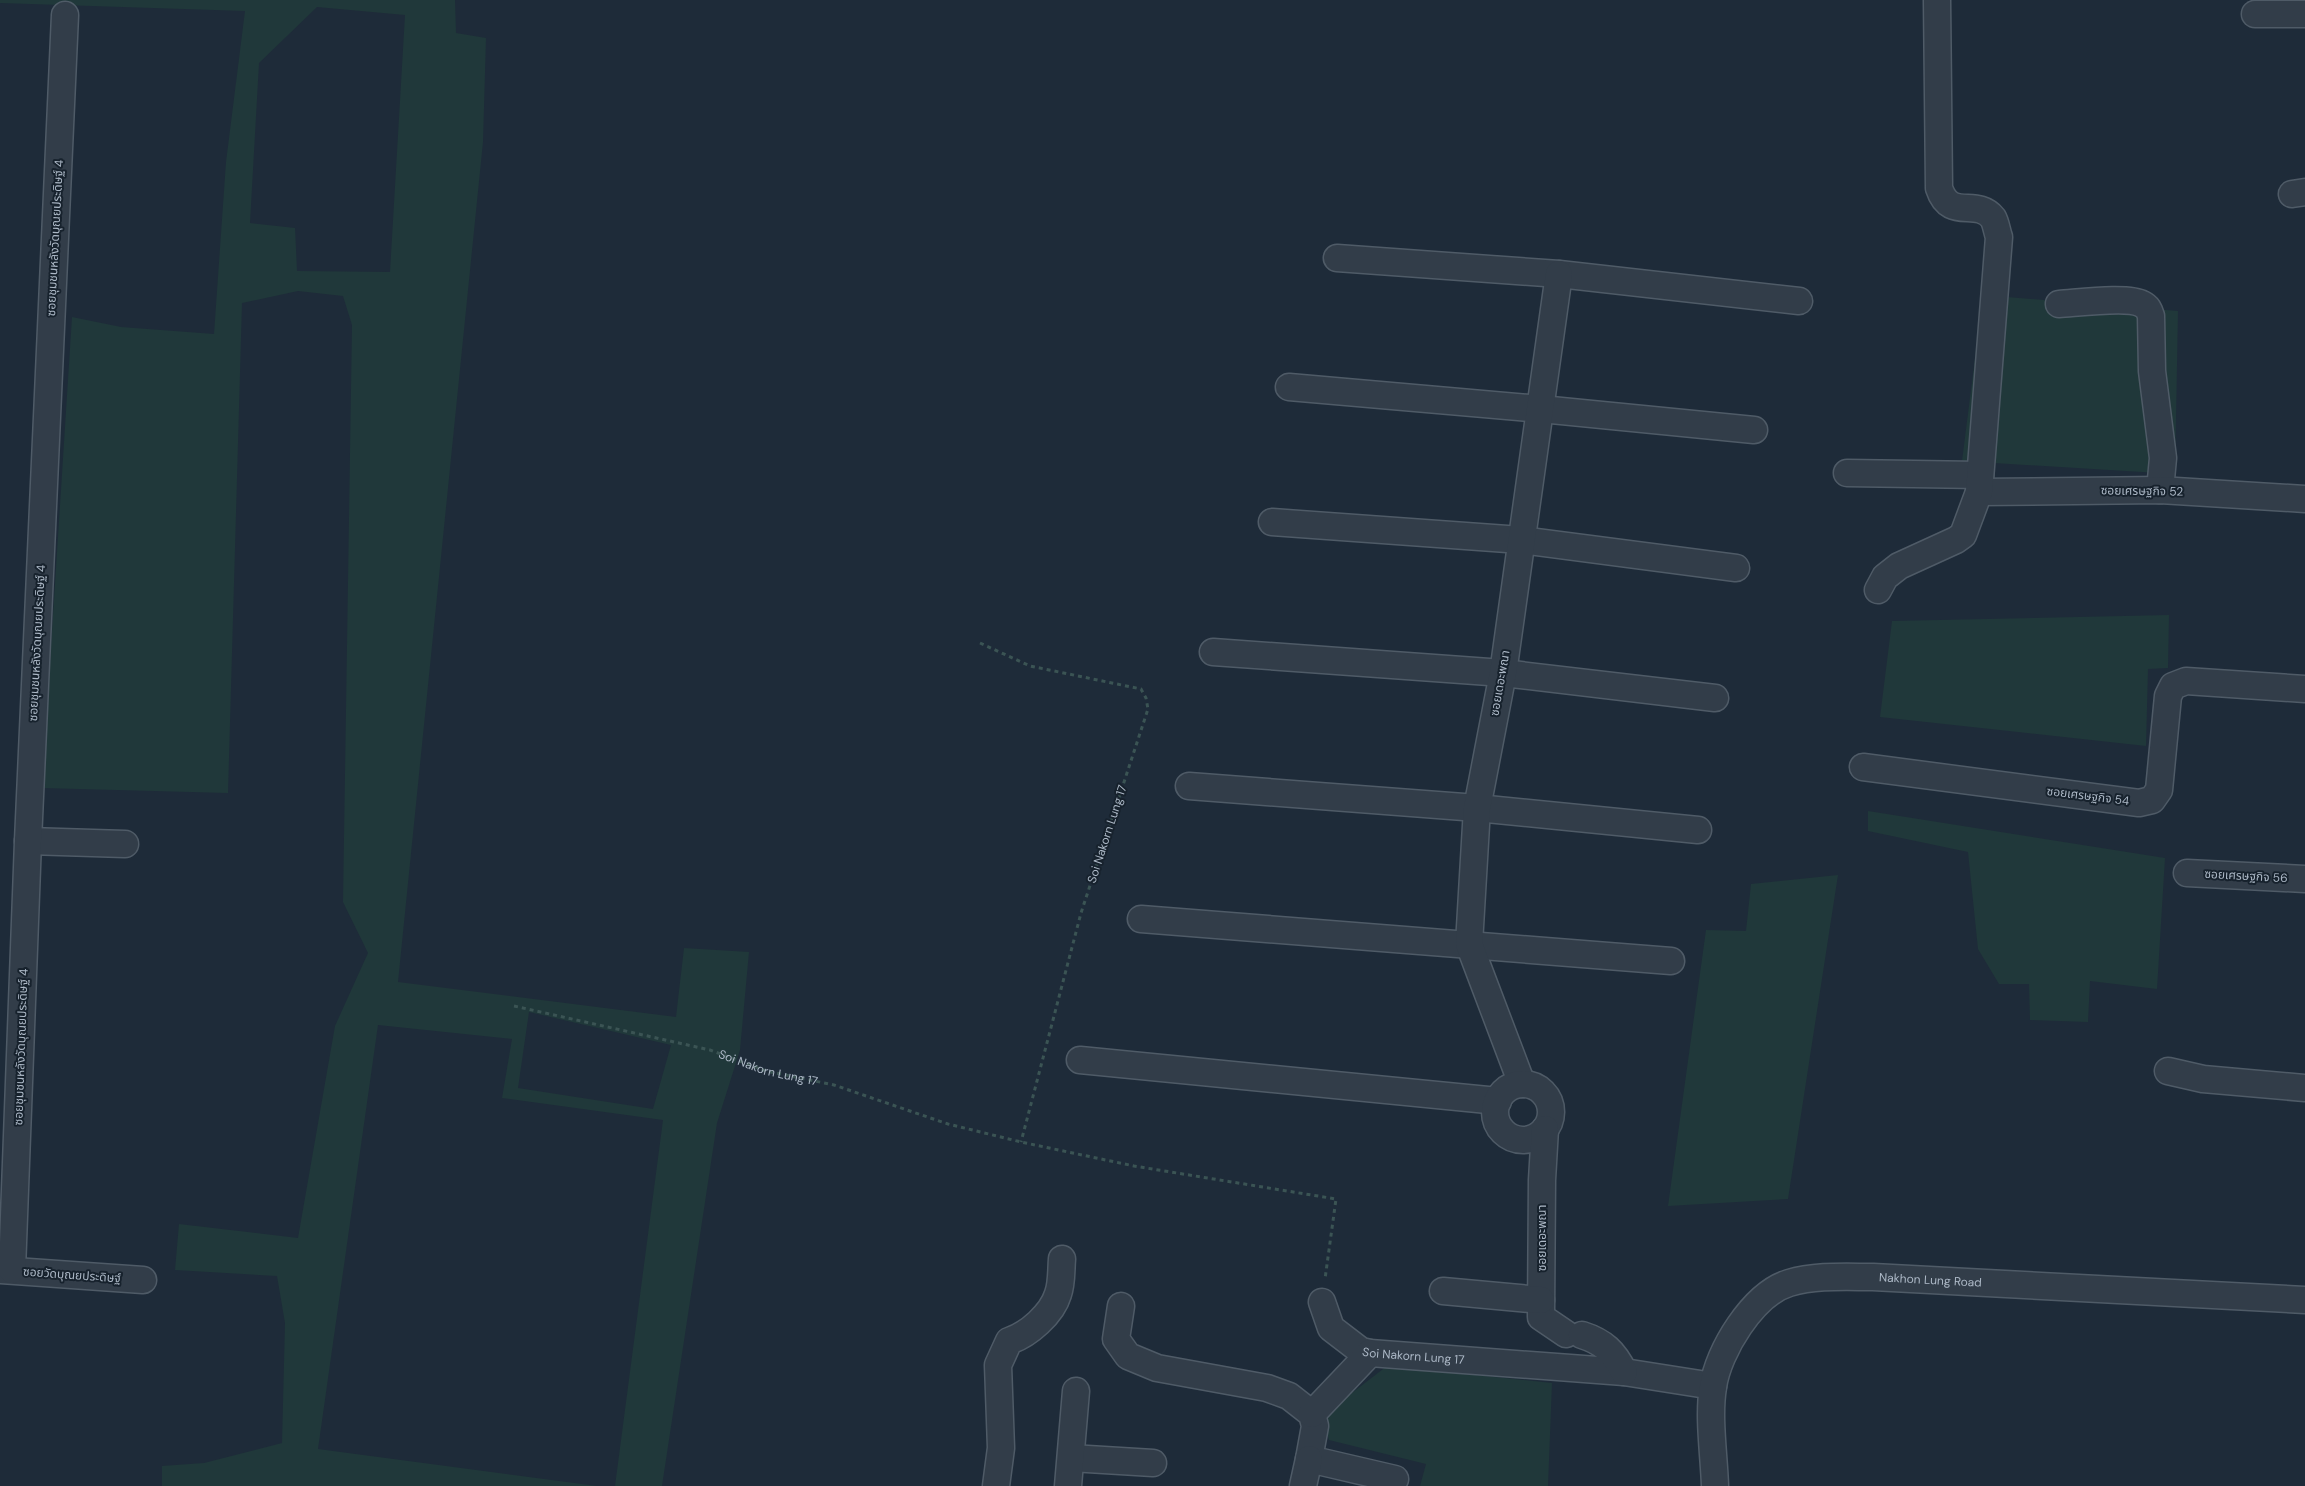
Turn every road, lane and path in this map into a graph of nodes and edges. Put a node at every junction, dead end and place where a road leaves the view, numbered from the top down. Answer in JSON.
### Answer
{"nodes":[{"id":1,"x":1937,"y":0,"type":"edge"},
{"id":2,"x":2255,"y":14,"type":"dead end"},
{"id":3,"x":2305,"y":14,"type":"edge"},
{"id":4,"x":65,"y":15,"type":"dead end"},
{"id":5,"x":1337,"y":258,"type":"dead end"},
{"id":6,"x":1559,"y":274,"type":"junction"},
{"id":7,"x":1799,"y":300,"type":"dead end"},
{"id":8,"x":2058,"y":304,"type":"dead end"},
{"id":9,"x":1290,"y":387,"type":"dead end"},
{"id":10,"x":1541,"y":409,"type":"junction"},
{"id":11,"x":1754,"y":430,"type":"dead end"},
{"id":12,"x":1847,"y":473,"type":"dead end"},
{"id":13,"x":1980,"y":483,"type":"junction"},
{"id":14,"x":2160,"y":490,"type":"junction"},
{"id":15,"x":2305,"y":499,"type":"edge"},
{"id":16,"x":1272,"y":522,"type":"dead end"},
{"id":17,"x":1521,"y":540,"type":"junction"},
{"id":18,"x":1736,"y":568,"type":"dead end"},
{"id":19,"x":1878,"y":590,"type":"dead end"},
{"id":20,"x":980,"y":643,"type":"dead end"},
{"id":21,"x":1213,"y":652,"type":"dead end"},
{"id":22,"x":1503,"y":673,"type":"junction"},
{"id":23,"x":2305,"y":689,"type":"edge"},
{"id":24,"x":1715,"y":698,"type":"dead end"},
{"id":25,"x":1863,"y":768,"type":"dead end"},
{"id":26,"x":1189,"y":786,"type":"dead end"},
{"id":27,"x":1477,"y":808,"type":"junction"},
{"id":28,"x":1698,"y":830,"type":"dead end"},
{"id":29,"x":28,"y":841,"type":"junction"},
{"id":30,"x":125,"y":844,"type":"dead end"},
{"id":31,"x":2187,"y":872,"type":"dead end"},
{"id":32,"x":2305,"y":879,"type":"edge"},
{"id":33,"x":1141,"y":918,"type":"dead end"},
{"id":34,"x":1469,"y":944,"type":"junction"},
{"id":35,"x":1671,"y":961,"type":"dead end"},
{"id":36,"x":514,"y":1006,"type":"dead end"},
{"id":37,"x":1080,"y":1060,"type":"dead end"},
{"id":38,"x":2168,"y":1071,"type":"dead end"},
{"id":39,"x":1522,"y":1084,"type":"junction"},
{"id":40,"x":2305,"y":1088,"type":"edge"},
{"id":41,"x":1498,"y":1100,"type":"junction"},
{"id":42,"x":1545,"y":1129,"type":"junction"},
{"id":43,"x":1021,"y":1142,"type":"junction"},
{"id":44,"x":1062,"y":1259,"type":"dead end"},
{"id":45,"x":6,"y":1270,"type":"edge"},
{"id":46,"x":143,"y":1280,"type":"dead end"},
{"id":47,"x":1443,"y":1291,"type":"dead end"},
{"id":48,"x":1541,"y":1300,"type":"junction"},
{"id":49,"x":2305,"y":1300,"type":"edge"},
{"id":50,"x":1322,"y":1302,"type":"joint"},
{"id":51,"x":1120,"y":1306,"type":"dead end"},
{"id":52,"x":1370,"y":1353,"type":"junction"},
{"id":53,"x":1624,"y":1372,"type":"junction"},
{"id":54,"x":1713,"y":1386,"type":"junction"},
{"id":55,"x":1076,"y":1391,"type":"dead end"},
{"id":56,"x":1312,"y":1414,"type":"junction"},
{"id":57,"x":1071,"y":1458,"type":"junction"},
{"id":58,"x":1309,"y":1459,"type":"junction"},
{"id":59,"x":1154,"y":1463,"type":"dead end"},
{"id":60,"x":1395,"y":1479,"type":"dead end"},
{"id":61,"x":996,"y":1486,"type":"edge"},
{"id":62,"x":1068,"y":1486,"type":"edge"},
{"id":63,"x":1303,"y":1486,"type":"edge"},
{"id":64,"x":1715,"y":1486,"type":"edge"}],
"edges":[{"from":1,"to":13,"type":"street"},
{"from":2,"to":3,"type":"street"},
{"from":4,"to":29,"type":"street","name":"ซอยชุมชนหลังวัดบุณยประดิษฐ์ 4"},
{"from":5,"to":6,"type":"street"},
{"from":6,"to":7,"type":"street"},
{"from":6,"to":10,"type":"street","name":"ซอยเดอะพณา"},
{"from":8,"to":14,"type":"street"},
{"from":9,"to":10,"type":"street"},
{"from":10,"to":11,"type":"street"},
{"from":10,"to":17,"type":"street","name":"ซอยเดอะพณา"},
{"from":12,"to":13,"type":"street","name":"ซอยเศรษฐกิจ 52"},
{"from":13,"to":14,"type":"street","name":"ซอยเศรษฐกิจ 52"},
{"from":13,"to":19,"type":"street"},
{"from":14,"to":15,"type":"street","name":"ซอยเศรษฐกิจ 52"},
{"from":16,"to":17,"type":"street"},
{"from":17,"to":18,"type":"street"},
{"from":17,"to":22,"type":"street","name":"ซอยเดอะพณา"},
{"from":20,"to":43,"type":"path","name":"Soi Nakorn Lung 17"},
{"from":21,"to":22,"type":"street"},
{"from":22,"to":24,"type":"street"},
{"from":22,"to":27,"type":"street","name":"ซอยเดอะพณา"},
{"from":23,"to":25,"type":"street","name":"ซอยเศรษฐกิจ 54"},
{"from":26,"to":27,"type":"street"},
{"from":27,"to":28,"type":"street"},
{"from":27,"to":34,"type":"street","name":"ซอยเดอะพณา"},
{"from":29,"to":30,"type":"street"},
{"from":29,"to":45,"type":"street","name":"ซอยชุมชนหลังวัดบุณยประดิษฐ์ 4"},
{"from":31,"to":32,"type":"street","name":"ซอยเศรษฐกิจ 56"},
{"from":33,"to":34,"type":"street"},
{"from":34,"to":35,"type":"street"},
{"from":34,"to":39,"type":"street","name":"ซอยเดอะพณา"},
{"from":36,"to":43,"type":"path","name":"Soi Nakorn Lung 17"},
{"from":37,"to":41,"type":"street"},
{"from":38,"to":40,"type":"street"},
{"from":39,"to":41,"type":"street"},
{"from":39,"to":42,"type":"street","name":"ซอยเดอะพณา"},
{"from":41,"to":42,"type":"street"},
{"from":42,"to":48,"type":"street","name":"ซอยเดอะพณา"},
{"from":43,"to":50,"type":"path","name":"Soi Nakorn Lung 17"},
{"from":44,"to":61,"type":"street"},
{"from":45,"to":46,"type":"street","name":"ซอยวัดบุณยประดิษฐ์"},
{"from":47,"to":48,"type":"street"},
{"from":48,"to":53,"type":"street","name":"ซอยเดอะพณา"},
{"from":49,"to":54,"type":"street","name":"Nakhon Lung Road"},
{"from":50,"to":52,"type":"street","name":"Soi Nakorn Lung 17"},
{"from":51,"to":56,"type":"street"},
{"from":52,"to":53,"type":"street","name":"Soi Nakorn Lung 17"},
{"from":52,"to":56,"type":"street"},
{"from":53,"to":54,"type":"street","name":"Soi Nakorn Lung 17"},
{"from":54,"to":64,"type":"street","name":"Nakhon Lung Road"},
{"from":55,"to":57,"type":"street"},
{"from":56,"to":58,"type":"street"},
{"from":57,"to":59,"type":"street"},
{"from":57,"to":62,"type":"street"},
{"from":58,"to":60,"type":"street"},
{"from":58,"to":63,"type":"street"}]}
